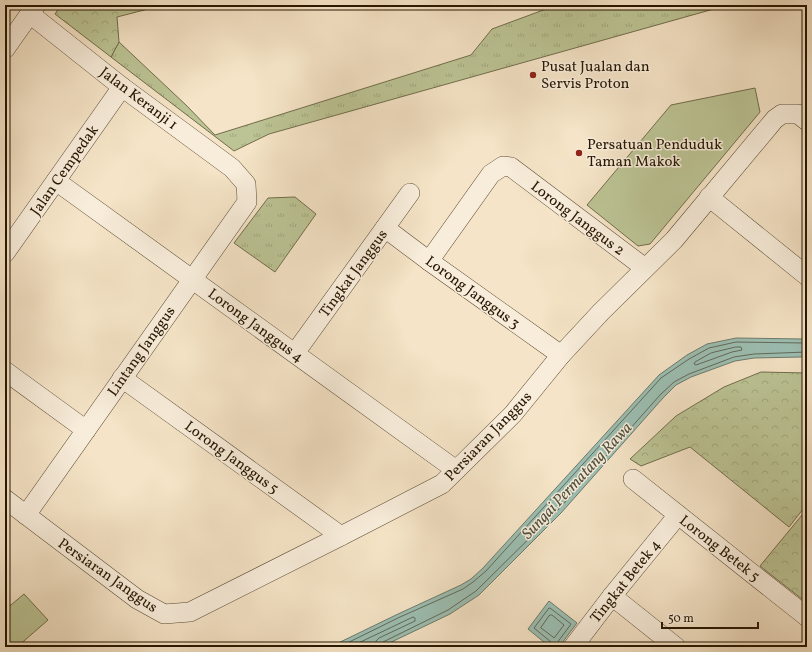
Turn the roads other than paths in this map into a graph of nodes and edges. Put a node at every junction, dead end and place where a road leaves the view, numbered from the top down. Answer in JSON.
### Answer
{"nodes":[{"id":1,"x":33,"y":9,"type":"edge"},
{"id":2,"x":5,"y":49,"type":"edge"},
{"id":3,"x":122,"y":87,"type":"junction"},
{"id":4,"x":803,"y":118,"type":"edge"},
{"id":5,"x":56,"y":181,"type":"junction"},
{"id":6,"x":246,"y":184,"type":"joint"},
{"id":7,"x":410,"y":193,"type":"dead end"},
{"id":8,"x":709,"y":197,"type":"junction"},
{"id":9,"x":385,"y":228,"type":"junction"},
{"id":10,"x":5,"y":253,"type":"edge"},
{"id":11,"x":429,"y":261,"type":"junction"},
{"id":12,"x":645,"y":268,"type":"junction"},
{"id":13,"x":807,"y":276,"type":"edge"},
{"id":14,"x":192,"y":279,"type":"junction"},
{"id":15,"x":295,"y":353,"type":"junction"},
{"id":16,"x":561,"y":355,"type":"junction"},
{"id":17,"x":5,"y":371,"type":"edge"},
{"id":18,"x":122,"y":378,"type":"junction"},
{"id":19,"x":86,"y":430,"type":"junction"},
{"id":20,"x":456,"y":470,"type":"junction"},
{"id":21,"x":633,"y":479,"type":"dead end"},
{"id":22,"x":5,"y":499,"type":"edge"},
{"id":23,"x":26,"y":514,"type":"junction"},
{"id":24,"x":678,"y":515,"type":"junction"},
{"id":25,"x":341,"y":536,"type":"junction"},
{"id":26,"x":612,"y":596,"type":"junction"},
{"id":27,"x":807,"y":617,"type":"edge"},
{"id":28,"x":573,"y":647,"type":"edge"},
{"id":29,"x":676,"y":647,"type":"edge"}],
"edges":[{"from":1,"to":2,"type":"street"},
{"from":1,"to":3,"type":"street","name":"Jalan Keranji 1"},
{"from":3,"to":5,"type":"street","name":"Jalan Cempedak"},
{"from":3,"to":6,"type":"street","name":"Jalan Keranji 1"},
{"from":4,"to":8,"type":"street","name":"Persiaran Janggus"},
{"from":5,"to":10,"type":"street","name":"Jalan Cempedak"},
{"from":5,"to":14,"type":"street","name":"Lorong Janggus 4"},
{"from":6,"to":14,"type":"street","name":"Lintang Janggus"},
{"from":7,"to":9,"type":"street","name":"Tingkat Janggus"},
{"from":8,"to":12,"type":"street","name":"Persiaran Janggus"},
{"from":8,"to":13,"type":"street"},
{"from":9,"to":11,"type":"street","name":"Lorong Janggus 3"},
{"from":9,"to":15,"type":"street","name":"Tingkat Janggus"},
{"from":11,"to":12,"type":"street","name":"Lorong Janggus 2"},
{"from":11,"to":16,"type":"street","name":"Lorong Janggus 3"},
{"from":12,"to":16,"type":"street","name":"Persiaran Janggus"},
{"from":14,"to":15,"type":"street","name":"Lorong Janggus 4"},
{"from":14,"to":18,"type":"street","name":"Lintang Janggus"},
{"from":15,"to":20,"type":"street","name":"Lorong Janggus 4"},
{"from":16,"to":20,"type":"street","name":"Persiaran Janggus"},
{"from":17,"to":19,"type":"street"},
{"from":18,"to":19,"type":"street","name":"Lintang Janggus"},
{"from":18,"to":25,"type":"street","name":"Lorong Janggus 5"},
{"from":19,"to":23,"type":"street","name":"Lintang Janggus"},
{"from":20,"to":25,"type":"street","name":"Persiaran Janggus"},
{"from":21,"to":24,"type":"street","name":"Lorong Betek 5"},
{"from":22,"to":23,"type":"street","name":"Persiaran Janggus"},
{"from":23,"to":25,"type":"street","name":"Persiaran Janggus"},
{"from":24,"to":26,"type":"street","name":"Tingkat Betek 4"},
{"from":24,"to":27,"type":"street","name":"Lorong Betek 5"},
{"from":26,"to":28,"type":"street","name":"Tingkat Betek 4"},
{"from":26,"to":29,"type":"street"}]}
